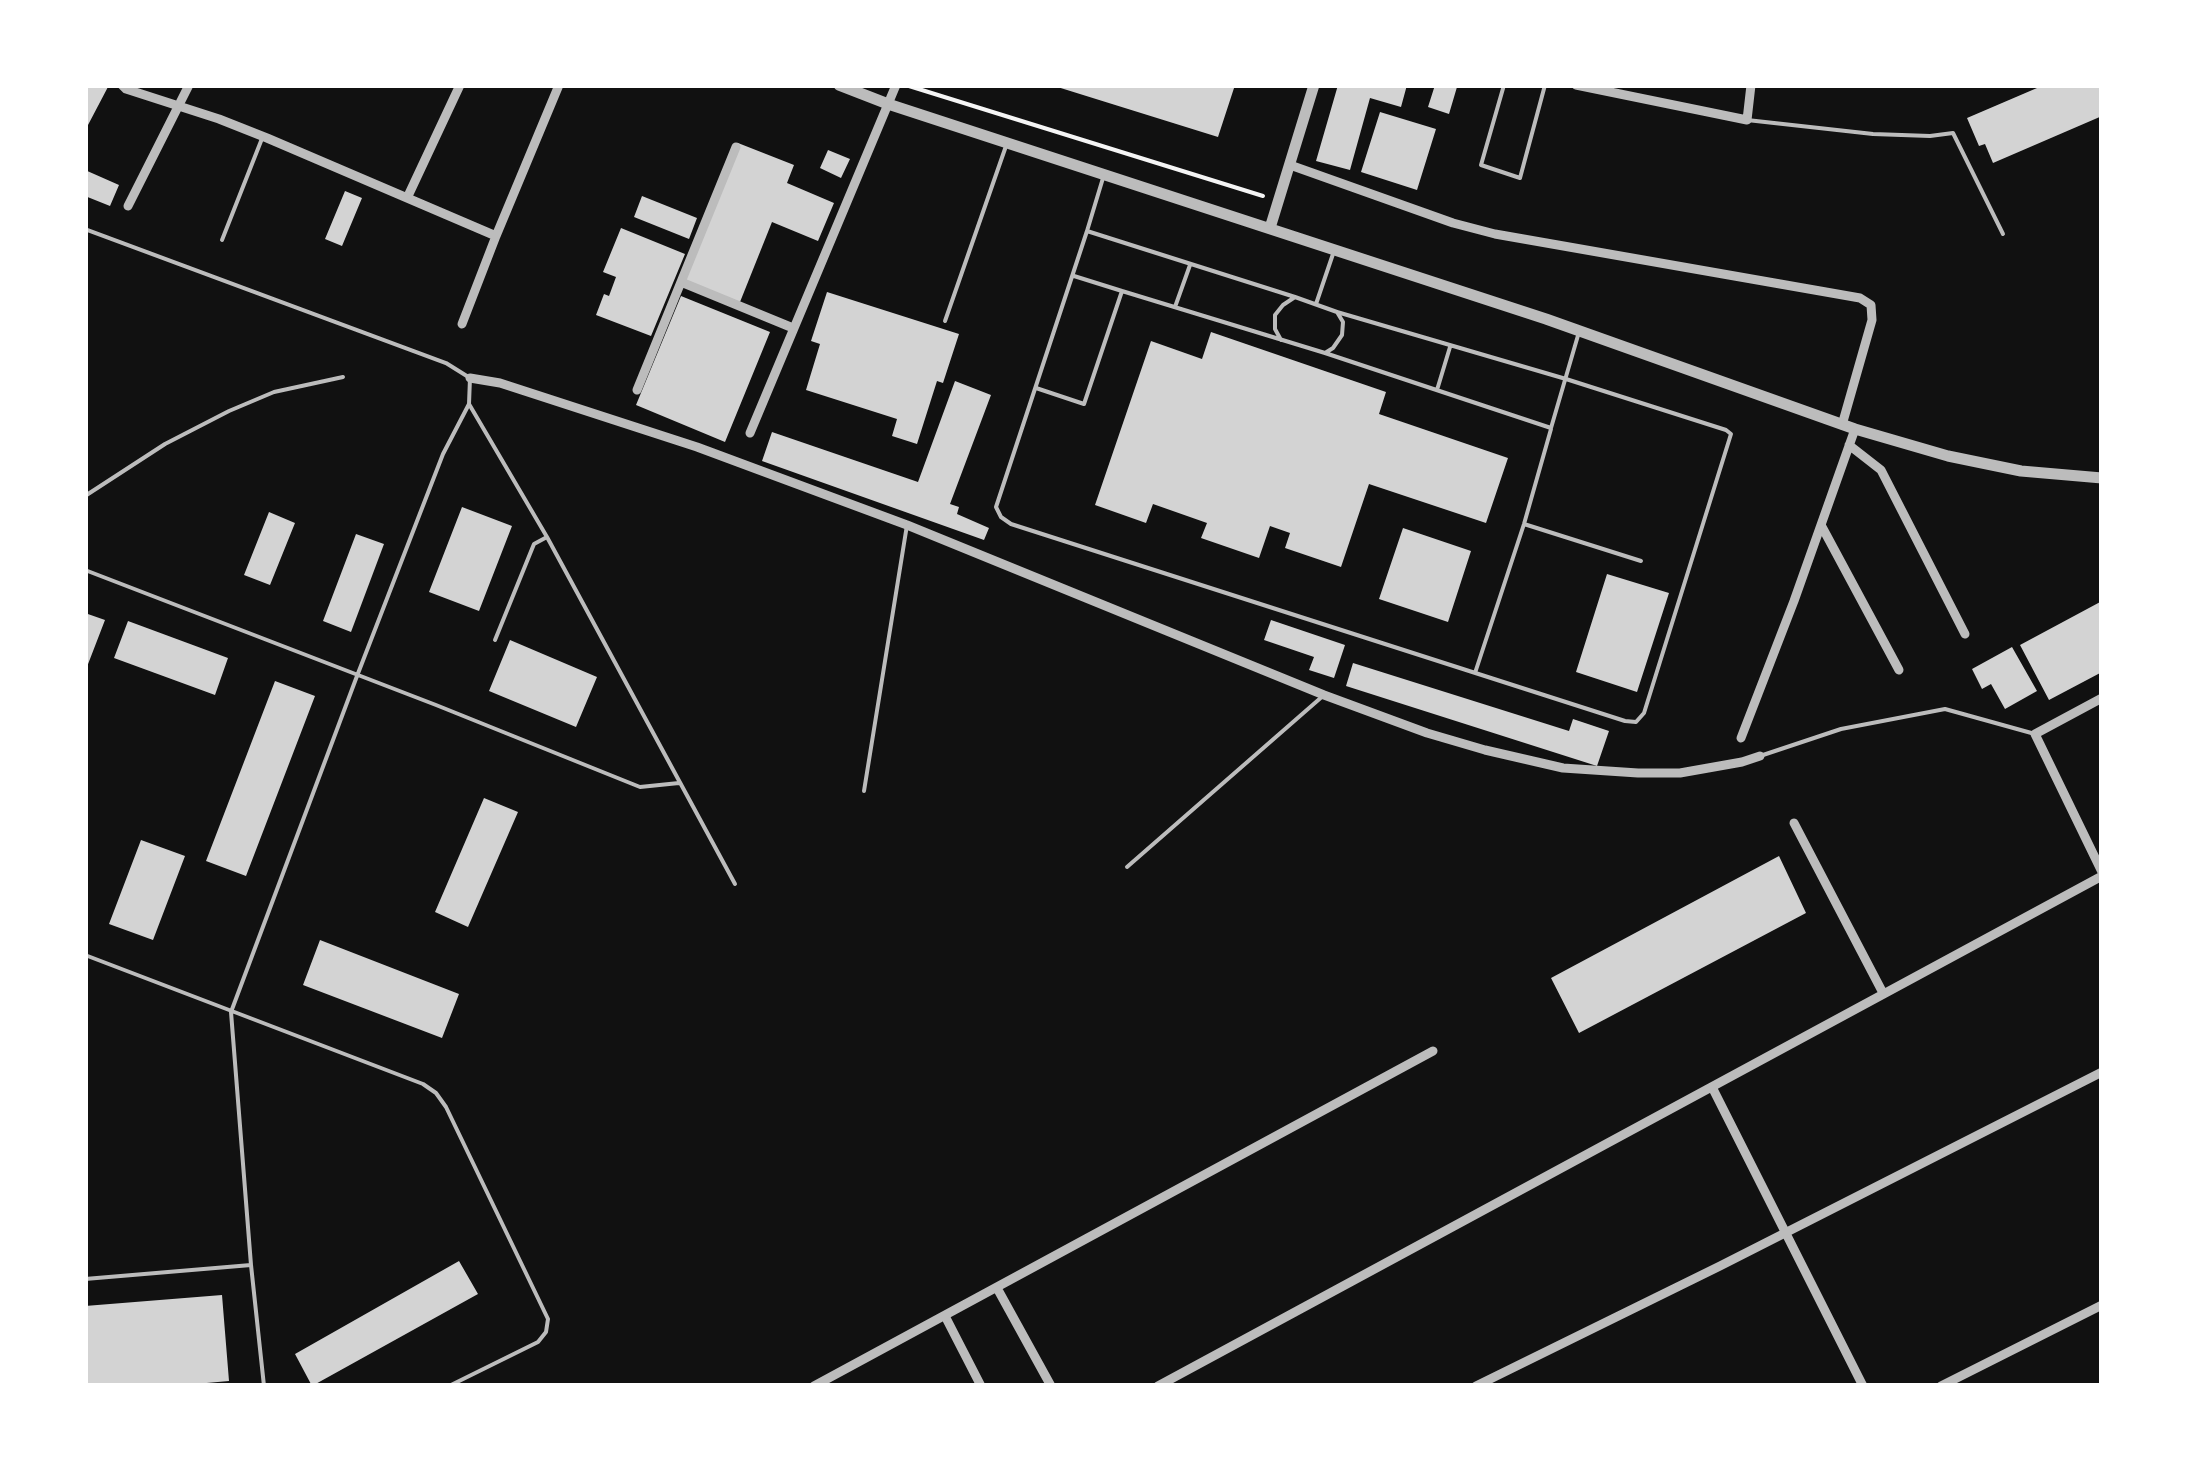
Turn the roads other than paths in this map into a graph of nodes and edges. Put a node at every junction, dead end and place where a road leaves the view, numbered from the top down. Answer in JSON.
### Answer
{"nodes":[{"id":1,"x":122,"y":85,"type":"edge"},
{"id":2,"x":189,"y":85,"type":"edge"},
{"id":3,"x":460,"y":85,"type":"edge"},
{"id":4,"x":558,"y":85,"type":"edge"},
{"id":5,"x":839,"y":85,"type":"edge"},
{"id":6,"x":896,"y":85,"type":"edge"},
{"id":7,"x":1314,"y":85,"type":"edge"},
{"id":8,"x":1504,"y":85,"type":"edge"},
{"id":9,"x":1545,"y":85,"type":"edge"},
{"id":10,"x":1576,"y":85,"type":"edge"},
{"id":11,"x":1751,"y":85,"type":"edge"},
{"id":12,"x":1591,"y":86,"type":"edge"},
{"id":13,"x":888,"y":104,"type":"junction"},
{"id":14,"x":178,"y":105,"type":"junction"},
{"id":15,"x":1747,"y":120,"type":"junction"},
{"id":16,"x":263,"y":136,"type":"junction"},
{"id":17,"x":1008,"y":142,"type":"junction"},
{"id":18,"x":736,"y":147,"type":"dead end"},
{"id":19,"x":1290,"y":165,"type":"junction"},
{"id":20,"x":1105,"y":173,"type":"junction"},
{"id":21,"x":408,"y":196,"type":"junction"},
{"id":22,"x":128,"y":206,"type":"dead end"},
{"id":23,"x":1270,"y":228,"type":"junction"},
{"id":24,"x":85,"y":229,"type":"edge"},
{"id":25,"x":1087,"y":231,"type":"junction"},
{"id":26,"x":2004,"y":234,"type":"dead end"},
{"id":27,"x":496,"y":236,"type":"junction"},
{"id":28,"x":222,"y":240,"type":"dead end"},
{"id":29,"x":1335,"y":249,"type":"junction"},
{"id":30,"x":1191,"y":264,"type":"junction"},
{"id":31,"x":1073,"y":275,"type":"junction"},
{"id":32,"x":681,"y":282,"type":"junction"},
{"id":33,"x":1122,"y":291,"type":"junction"},
{"id":34,"x":1294,"y":297,"type":"junction"},
{"id":35,"x":1316,"y":304,"type":"junction"},
{"id":36,"x":1175,"y":307,"type":"junction"},
{"id":37,"x":1337,"y":312,"type":"junction"},
{"id":38,"x":945,"y":321,"type":"dead end"},
{"id":39,"x":462,"y":324,"type":"dead end"},
{"id":40,"x":793,"y":328,"type":"junction"},
{"id":41,"x":1580,"y":331,"type":"junction"},
{"id":42,"x":1281,"y":340,"type":"junction"},
{"id":43,"x":1451,"y":346,"type":"junction"},
{"id":44,"x":1325,"y":353,"type":"junction"},
{"id":45,"x":343,"y":377,"type":"dead end"},
{"id":46,"x":470,"y":378,"type":"junction"},
{"id":47,"x":1566,"y":379,"type":"junction"},
{"id":48,"x":1036,"y":388,"type":"junction"},
{"id":49,"x":637,"y":390,"type":"dead end"},
{"id":50,"x":1437,"y":390,"type":"junction"},
{"id":51,"x":470,"y":404,"type":"junction"},
{"id":52,"x":1842,"y":425,"type":"junction"},
{"id":53,"x":1551,"y":428,"type":"junction"},
{"id":54,"x":1855,"y":429,"type":"junction"},
{"id":55,"x":750,"y":432,"type":"dead end"},
{"id":56,"x":1849,"y":445,"type":"junction"},
{"id":57,"x":2102,"y":478,"type":"edge"},
{"id":58,"x":85,"y":496,"type":"edge"},
{"id":59,"x":907,"y":524,"type":"junction"},
{"id":60,"x":1524,"y":524,"type":"junction"},
{"id":61,"x":1821,"y":525,"type":"junction"},
{"id":62,"x":547,"y":537,"type":"junction"},
{"id":63,"x":1641,"y":561,"type":"dead end"},
{"id":64,"x":85,"y":570,"type":"edge"},
{"id":65,"x":1966,"y":634,"type":"dead end"},
{"id":66,"x":495,"y":640,"type":"dead end"},
{"id":67,"x":1899,"y":670,"type":"dead end"},
{"id":68,"x":1475,"y":673,"type":"junction"},
{"id":69,"x":357,"y":676,"type":"junction"},
{"id":70,"x":1324,"y":695,"type":"junction"},
{"id":71,"x":2102,"y":698,"type":"edge"},
{"id":72,"x":2035,"y":734,"type":"junction"},
{"id":73,"x":1741,"y":738,"type":"dead end"},
{"id":74,"x":1760,"y":756,"type":"joint"},
{"id":75,"x":680,"y":783,"type":"junction"},
{"id":76,"x":864,"y":792,"type":"dead end"},
{"id":77,"x":1794,"y":823,"type":"dead end"},
{"id":78,"x":1127,"y":867,"type":"dead end"},
{"id":79,"x":2102,"y":874,"type":"edge"},
{"id":80,"x":734,"y":884,"type":"dead end"},
{"id":81,"x":85,"y":955,"type":"edge"},
{"id":82,"x":1883,"y":993,"type":"junction"},
{"id":83,"x":232,"y":1012,"type":"junction"},
{"id":84,"x":1433,"y":1051,"type":"dead end"},
{"id":85,"x":2102,"y":1072,"type":"edge"},
{"id":86,"x":1712,"y":1088,"type":"junction"},
{"id":87,"x":1785,"y":1233,"type":"junction"},
{"id":88,"x":251,"y":1264,"type":"junction"},
{"id":89,"x":85,"y":1279,"type":"edge"},
{"id":90,"x":997,"y":1288,"type":"junction"},
{"id":91,"x":2102,"y":1306,"type":"edge"},
{"id":92,"x":945,"y":1316,"type":"junction"},
{"id":93,"x":264,"y":1386,"type":"edge"},
{"id":94,"x":449,"y":1386,"type":"edge"},
{"id":95,"x":814,"y":1386,"type":"edge"},
{"id":96,"x":981,"y":1386,"type":"edge"},
{"id":97,"x":1051,"y":1386,"type":"edge"},
{"id":98,"x":1158,"y":1386,"type":"edge"},
{"id":99,"x":1476,"y":1386,"type":"edge"},
{"id":100,"x":1863,"y":1386,"type":"edge"},
{"id":101,"x":1941,"y":1386,"type":"edge"}],
"edges":[{"from":1,"to":14,"type":"street"},
{"from":2,"to":14,"type":"street"},
{"from":3,"to":21,"type":"street"},
{"from":4,"to":27,"type":"street"},
{"from":5,"to":13,"type":"street"},
{"from":6,"to":13,"type":"street"},
{"from":7,"to":19,"type":"street"},
{"from":8,"to":9,"type":"lane"},
{"from":10,"to":12,"type":"street"},
{"from":11,"to":15,"type":"street"},
{"from":12,"to":15,"type":"street"},
{"from":13,"to":17,"type":"street"},
{"from":13,"to":40,"type":"street"},
{"from":14,"to":16,"type":"street"},
{"from":14,"to":22,"type":"street"},
{"from":15,"to":26,"type":"lane"},
{"from":16,"to":21,"type":"street"},
{"from":16,"to":28,"type":"lane"},
{"from":17,"to":20,"type":"street"},
{"from":17,"to":38,"type":"lane"},
{"from":18,"to":32,"type":"street"},
{"from":19,"to":23,"type":"street"},
{"from":19,"to":52,"type":"street"},
{"from":20,"to":23,"type":"street"},
{"from":20,"to":25,"type":"lane"},
{"from":21,"to":27,"type":"street"},
{"from":23,"to":29,"type":"street"},
{"from":24,"to":46,"type":"lane"},
{"from":25,"to":30,"type":"lane"},
{"from":25,"to":31,"type":"lane"},
{"from":27,"to":39,"type":"street"},
{"from":29,"to":35,"type":"lane"},
{"from":29,"to":41,"type":"street"},
{"from":30,"to":34,"type":"lane"},
{"from":30,"to":36,"type":"lane"},
{"from":31,"to":33,"type":"lane"},
{"from":31,"to":48,"type":"lane"},
{"from":32,"to":40,"type":"street"},
{"from":32,"to":49,"type":"street"},
{"from":33,"to":36,"type":"lane"},
{"from":33,"to":48,"type":"lane"},
{"from":34,"to":35,"type":"lane"},
{"from":34,"to":42,"type":"lane"},
{"from":35,"to":37,"type":"lane"},
{"from":36,"to":42,"type":"lane"},
{"from":37,"to":43,"type":"lane"},
{"from":37,"to":44,"type":"lane"},
{"from":40,"to":55,"type":"street"},
{"from":41,"to":47,"type":"lane"},
{"from":41,"to":52,"type":"street"},
{"from":42,"to":44,"type":"lane"},
{"from":43,"to":47,"type":"lane"},
{"from":43,"to":50,"type":"lane"},
{"from":44,"to":50,"type":"lane"},
{"from":45,"to":58,"type":"lane"},
{"from":46,"to":51,"type":"lane"},
{"from":46,"to":59,"type":"street"},
{"from":47,"to":53,"type":"lane"},
{"from":47,"to":68,"type":"lane"},
{"from":48,"to":68,"type":"lane"},
{"from":50,"to":53,"type":"lane"},
{"from":51,"to":62,"type":"lane"},
{"from":51,"to":69,"type":"lane"},
{"from":52,"to":54,"type":"street"},
{"from":53,"to":60,"type":"lane"},
{"from":54,"to":56,"type":"street"},
{"from":54,"to":57,"type":"street"},
{"from":56,"to":61,"type":"street"},
{"from":56,"to":65,"type":"street"},
{"from":59,"to":70,"type":"street"},
{"from":59,"to":76,"type":"lane"},
{"from":60,"to":63,"type":"lane"},
{"from":60,"to":68,"type":"lane"},
{"from":61,"to":67,"type":"street"},
{"from":61,"to":73,"type":"street"},
{"from":62,"to":66,"type":"lane"},
{"from":62,"to":75,"type":"lane"},
{"from":64,"to":69,"type":"lane"},
{"from":69,"to":75,"type":"lane"},
{"from":69,"to":83,"type":"lane"},
{"from":70,"to":74,"type":"street"},
{"from":70,"to":78,"type":"lane"},
{"from":71,"to":72,"type":"street"},
{"from":72,"to":74,"type":"lane"},
{"from":72,"to":79,"type":"street"},
{"from":75,"to":80,"type":"lane"},
{"from":77,"to":82,"type":"street"},
{"from":79,"to":82,"type":"street"},
{"from":81,"to":83,"type":"lane"},
{"from":82,"to":86,"type":"street"},
{"from":83,"to":88,"type":"lane"},
{"from":83,"to":94,"type":"lane"},
{"from":84,"to":90,"type":"street"},
{"from":85,"to":87,"type":"street"},
{"from":86,"to":87,"type":"street"},
{"from":86,"to":98,"type":"street"},
{"from":87,"to":99,"type":"street"},
{"from":87,"to":100,"type":"street"},
{"from":88,"to":89,"type":"lane"},
{"from":88,"to":93,"type":"lane"},
{"from":90,"to":92,"type":"street"},
{"from":90,"to":97,"type":"street"},
{"from":91,"to":101,"type":"street"},
{"from":92,"to":95,"type":"street"},
{"from":92,"to":96,"type":"street"}]}
